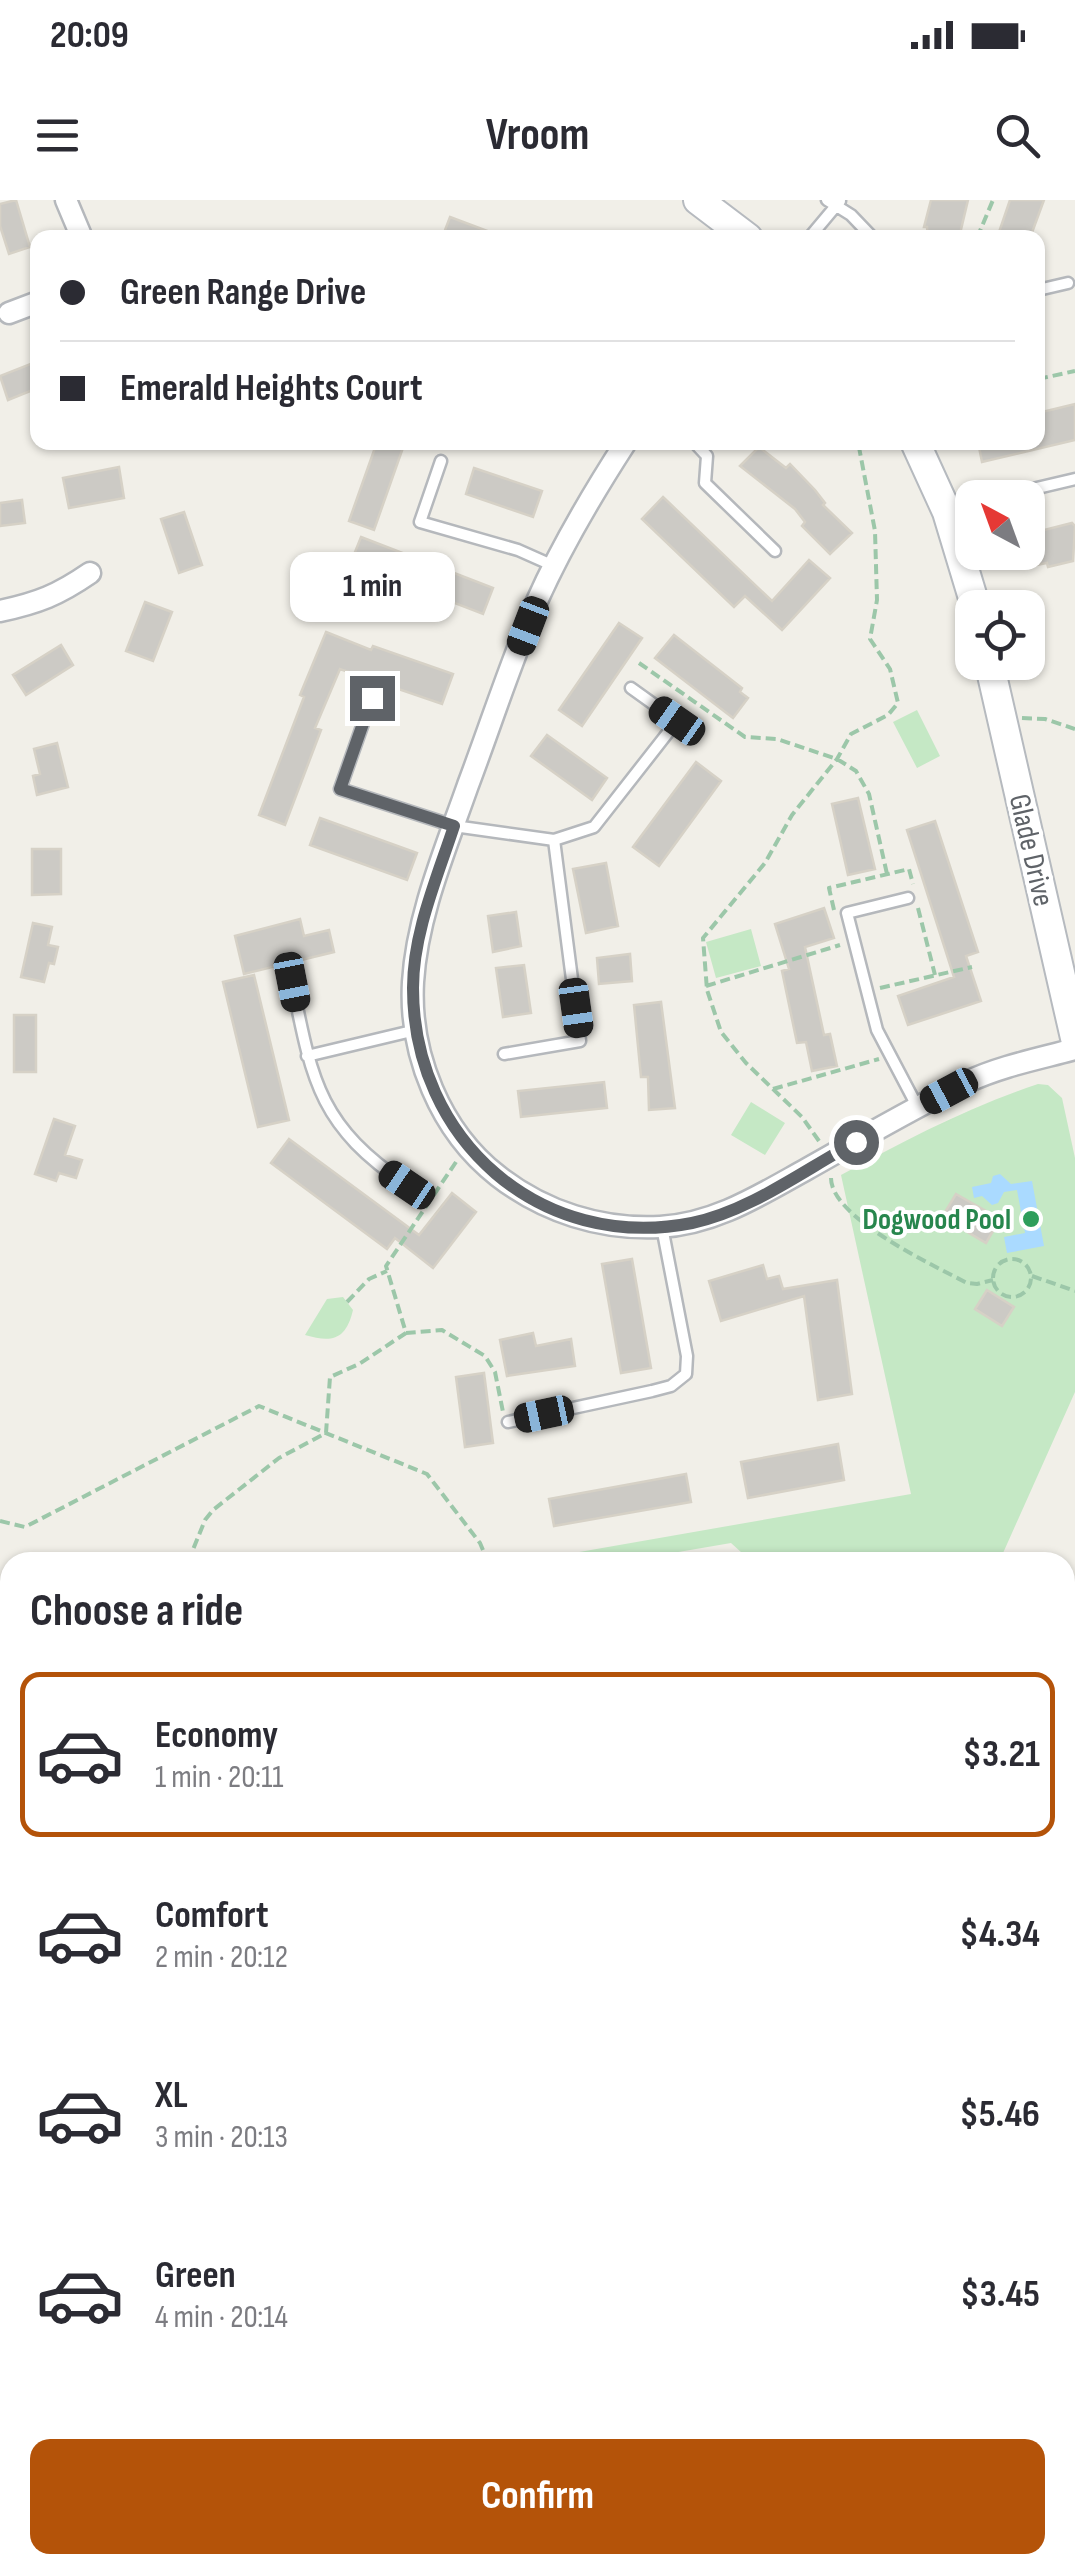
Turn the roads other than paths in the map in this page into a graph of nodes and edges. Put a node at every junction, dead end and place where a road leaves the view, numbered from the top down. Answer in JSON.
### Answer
{"nodes":[{"id":1,"x":66,"y":200,"type":"edge"},
{"id":2,"x":698,"y":200,"type":"edge"},
{"id":3,"x":835,"y":202,"type":"edge"},
{"id":4,"x":79,"y":230,"type":"edge"},
{"id":5,"x":737,"y":230,"type":"edge"},
{"id":6,"x":815,"y":230,"type":"edge"},
{"id":7,"x":866,"y":230,"type":"edge"},
{"id":8,"x":1068,"y":283,"type":"dead end"},
{"id":9,"x":1045,"y":288,"type":"edge"},
{"id":10,"x":30,"y":305,"type":"edge"},
{"id":11,"x":9,"y":313,"type":"dead end"},
{"id":12,"x":621,"y":450,"type":"edge"},
{"id":13,"x":701,"y":450,"type":"edge"},
{"id":14,"x":920,"y":450,"type":"edge"},
{"id":15,"x":441,"y":461,"type":"dead end"},
{"id":16,"x":1075,"y":480,"type":"edge"},
{"id":17,"x":1045,"y":487,"type":"edge"},
{"id":18,"x":955,"y":501,"type":"edge"},
{"id":19,"x":775,"y":551,"type":"dead end"},
{"id":20,"x":554,"y":566,"type":"junction"},
{"id":21,"x":90,"y":573,"type":"dead end"},
{"id":22,"x":0,"y":611,"type":"edge"},
{"id":23,"x":993,"y":680,"type":"edge"},
{"id":24,"x":630,"y":688,"type":"dead end"},
{"id":25,"x":372,"y":698,"type":"dead end"},
{"id":26,"x":454,"y":826,"type":"junction"},
{"id":27,"x":554,"y":840,"type":"junction"},
{"id":28,"x":913,"y":897,"type":"road end"},
{"id":29,"x":292,"y":982,"type":"dead end"},
{"id":30,"x":416,"y":1030,"type":"junction"},
{"id":31,"x":1075,"y":1038,"type":"edge"},
{"id":32,"x":1075,"y":1049,"type":"edge"},
{"id":33,"x":504,"y":1054,"type":"dead end"},
{"id":34,"x":307,"y":1056,"type":"junction"},
{"id":35,"x":918,"y":1108,"type":"junction"},
{"id":36,"x":407,"y":1185,"type":"dead end"},
{"id":37,"x":662,"y":1227,"type":"junction"},
{"id":38,"x":508,"y":1422,"type":"road end"}],
"edges":[{"from":1,"to":4,"type":"street"},
{"from":2,"to":5,"type":"street"},
{"from":3,"to":6,"type":"lane"},
{"from":3,"to":7,"type":"lane"},
{"from":8,"to":9,"type":"lane"},
{"from":10,"to":11,"type":"street"},
{"from":12,"to":20,"type":"street"},
{"from":13,"to":19,"type":"lane"},
{"from":14,"to":18,"type":"street"},
{"from":15,"to":20,"type":"lane"},
{"from":16,"to":17,"type":"lane"},
{"from":20,"to":26,"type":"street"},
{"from":21,"to":22,"type":"street"},
{"from":23,"to":31,"type":"street","name":"Glade Drive"},
{"from":24,"to":27,"type":"lane"},
{"from":25,"to":26,"type":"lane"},
{"from":26,"to":27,"type":"lane"},
{"from":26,"to":30,"type":"street"},
{"from":27,"to":33,"type":"lane"},
{"from":28,"to":35,"type":"lane"},
{"from":29,"to":34,"type":"lane"},
{"from":30,"to":34,"type":"lane"},
{"from":30,"to":37,"type":"street"},
{"from":32,"to":35,"type":"street"},
{"from":34,"to":36,"type":"lane"},
{"from":35,"to":37,"type":"street"},
{"from":37,"to":38,"type":"lane"}]}
